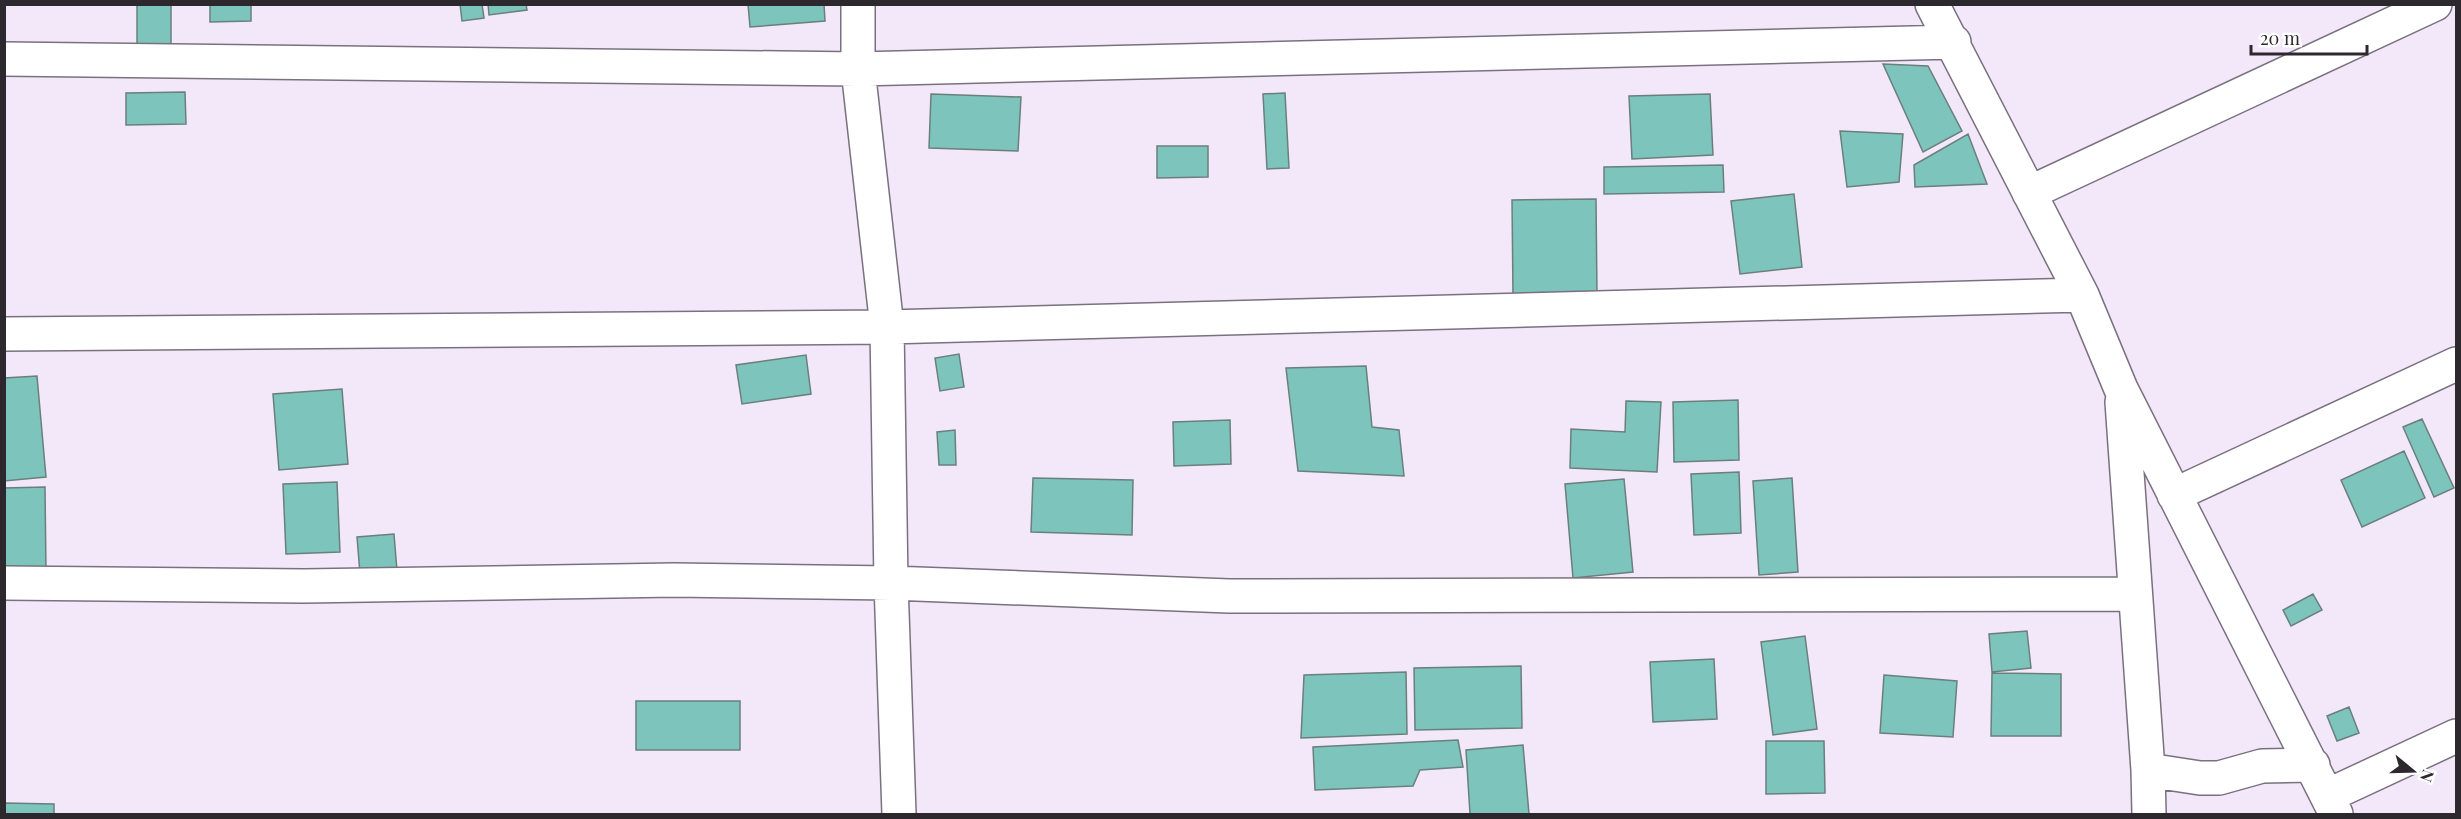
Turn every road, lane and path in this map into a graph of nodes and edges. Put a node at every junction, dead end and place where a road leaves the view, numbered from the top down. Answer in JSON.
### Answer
{"nodes":[{"id":1,"x":858,"y":4,"type":"edge"},
{"id":2,"x":1932,"y":4,"type":"edge"},
{"id":3,"x":2435,"y":4,"type":"edge"},
{"id":4,"x":1954,"y":42,"type":"junction"},
{"id":5,"x":4,"y":59,"type":"edge"},
{"id":6,"x":858,"y":69,"type":"junction"},
{"id":7,"x":2029,"y":193,"type":"junction"},
{"id":8,"x":2082,"y":295,"type":"junction"},
{"id":9,"x":887,"y":327,"type":"junction"},
{"id":10,"x":4,"y":334,"type":"edge"},
{"id":11,"x":2457,"y":364,"type":"edge"},
{"id":12,"x":2121,"y":388,"type":"junction"},
{"id":13,"x":2174,"y":495,"type":"junction"},
{"id":14,"x":891,"y":583,"type":"junction"},
{"id":15,"x":4,"y":584,"type":"edge"},
{"id":16,"x":2134,"y":594,"type":"junction"},
{"id":17,"x":2457,"y":736,"type":"edge"},
{"id":18,"x":2313,"y":765,"type":"junction"},
{"id":19,"x":2148,"y":770,"type":"junction"},
{"id":20,"x":2332,"y":805,"type":"edge"},
{"id":21,"x":899,"y":814,"type":"edge"},
{"id":22,"x":2148,"y":814,"type":"edge"}],
"edges":[{"from":1,"to":6,"type":"street"},
{"from":2,"to":4,"type":"street"},
{"from":3,"to":7,"type":"street"},
{"from":4,"to":6,"type":"street"},
{"from":4,"to":7,"type":"street"},
{"from":5,"to":6,"type":"street"},
{"from":6,"to":9,"type":"street"},
{"from":7,"to":8,"type":"street"},
{"from":8,"to":9,"type":"street"},
{"from":8,"to":12,"type":"street"},
{"from":9,"to":10,"type":"street"},
{"from":9,"to":14,"type":"street"},
{"from":11,"to":13,"type":"street"},
{"from":12,"to":13,"type":"street"},
{"from":12,"to":16,"type":"street"},
{"from":13,"to":18,"type":"street"},
{"from":14,"to":15,"type":"street"},
{"from":14,"to":16,"type":"street"},
{"from":14,"to":21,"type":"street"},
{"from":16,"to":19,"type":"street"},
{"from":17,"to":20,"type":"street"},
{"from":18,"to":19,"type":"street"},
{"from":18,"to":20,"type":"street"},
{"from":19,"to":22,"type":"street"}]}
